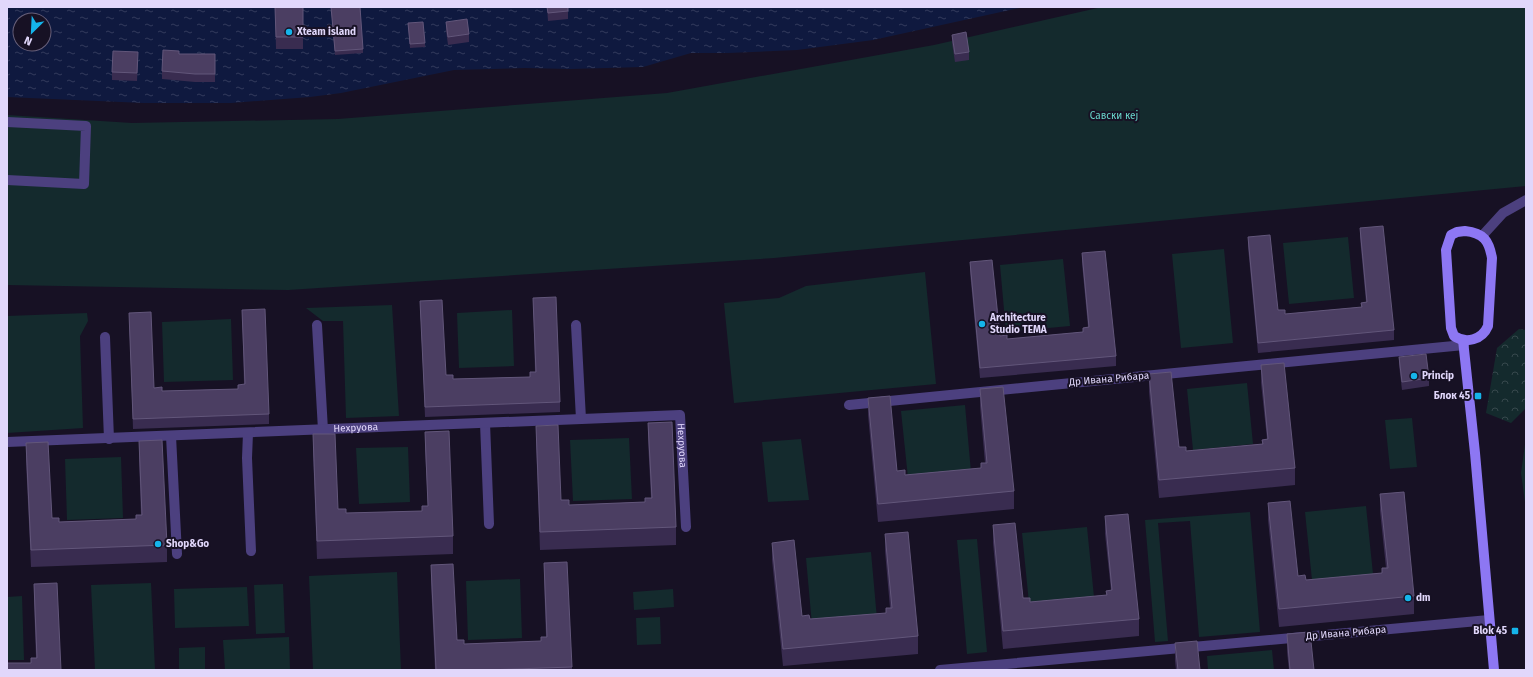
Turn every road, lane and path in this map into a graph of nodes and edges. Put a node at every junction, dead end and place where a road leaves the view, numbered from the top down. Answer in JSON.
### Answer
{"nodes":[{"id":1,"x":7,"y":122,"type":"edge"},
{"id":2,"x":7,"y":180,"type":"edge"},
{"id":3,"x":1526,"y":200,"type":"edge"},
{"id":4,"x":1482,"y":236,"type":"junction"},
{"id":5,"x":317,"y":325,"type":"dead end"},
{"id":6,"x":576,"y":325,"type":"dead end"},
{"id":7,"x":105,"y":337,"type":"dead end"},
{"id":8,"x":1464,"y":343,"type":"junction"},
{"id":9,"x":849,"y":404,"type":"dead end"},
{"id":10,"x":581,"y":419,"type":"junction"},
{"id":11,"x":485,"y":423,"type":"junction"},
{"id":12,"x":322,"y":430,"type":"junction"},
{"id":13,"x":248,"y":433,"type":"junction"},
{"id":14,"x":171,"y":436,"type":"junction"},
{"id":15,"x":109,"y":439,"type":"junction"},
{"id":16,"x":7,"y":442,"type":"edge"},
{"id":17,"x":489,"y":524,"type":"dead end"},
{"id":18,"x":686,"y":527,"type":"dead end"},
{"id":19,"x":251,"y":551,"type":"dead end"},
{"id":20,"x":177,"y":554,"type":"dead end"},
{"id":21,"x":1489,"y":620,"type":"junction"},
{"id":22,"x":940,"y":670,"type":"edge"},
{"id":23,"x":1494,"y":670,"type":"edge"}],
"edges":[{"from":1,"to":2,"type":"street"},
{"from":3,"to":4,"type":"street"},
{"from":4,"to":8,"type":"street","name":"Др Ивана Рибара"},
{"from":4,"to":8,"type":"street"},
{"from":5,"to":12,"type":"street","name":"Нехруова"},
{"from":6,"to":10,"type":"street"},
{"from":7,"to":15,"type":"street"},
{"from":8,"to":9,"type":"street","name":"Др Ивана Рибара"},
{"from":8,"to":21,"type":"street"},
{"from":10,"to":11,"type":"street","name":"Нехруова"},
{"from":10,"to":18,"type":"street","name":"Нехруова"},
{"from":11,"to":12,"type":"street","name":"Нехруова"},
{"from":11,"to":17,"type":"street"},
{"from":12,"to":13,"type":"street","name":"Нехруова"},
{"from":13,"to":14,"type":"street","name":"Нехруова"},
{"from":13,"to":19,"type":"street"},
{"from":14,"to":15,"type":"street","name":"Нехруова"},
{"from":14,"to":20,"type":"street"},
{"from":15,"to":16,"type":"street","name":"Нехруова"},
{"from":21,"to":22,"type":"street","name":"Др Ивана Рибара"},
{"from":21,"to":23,"type":"street"}]}
